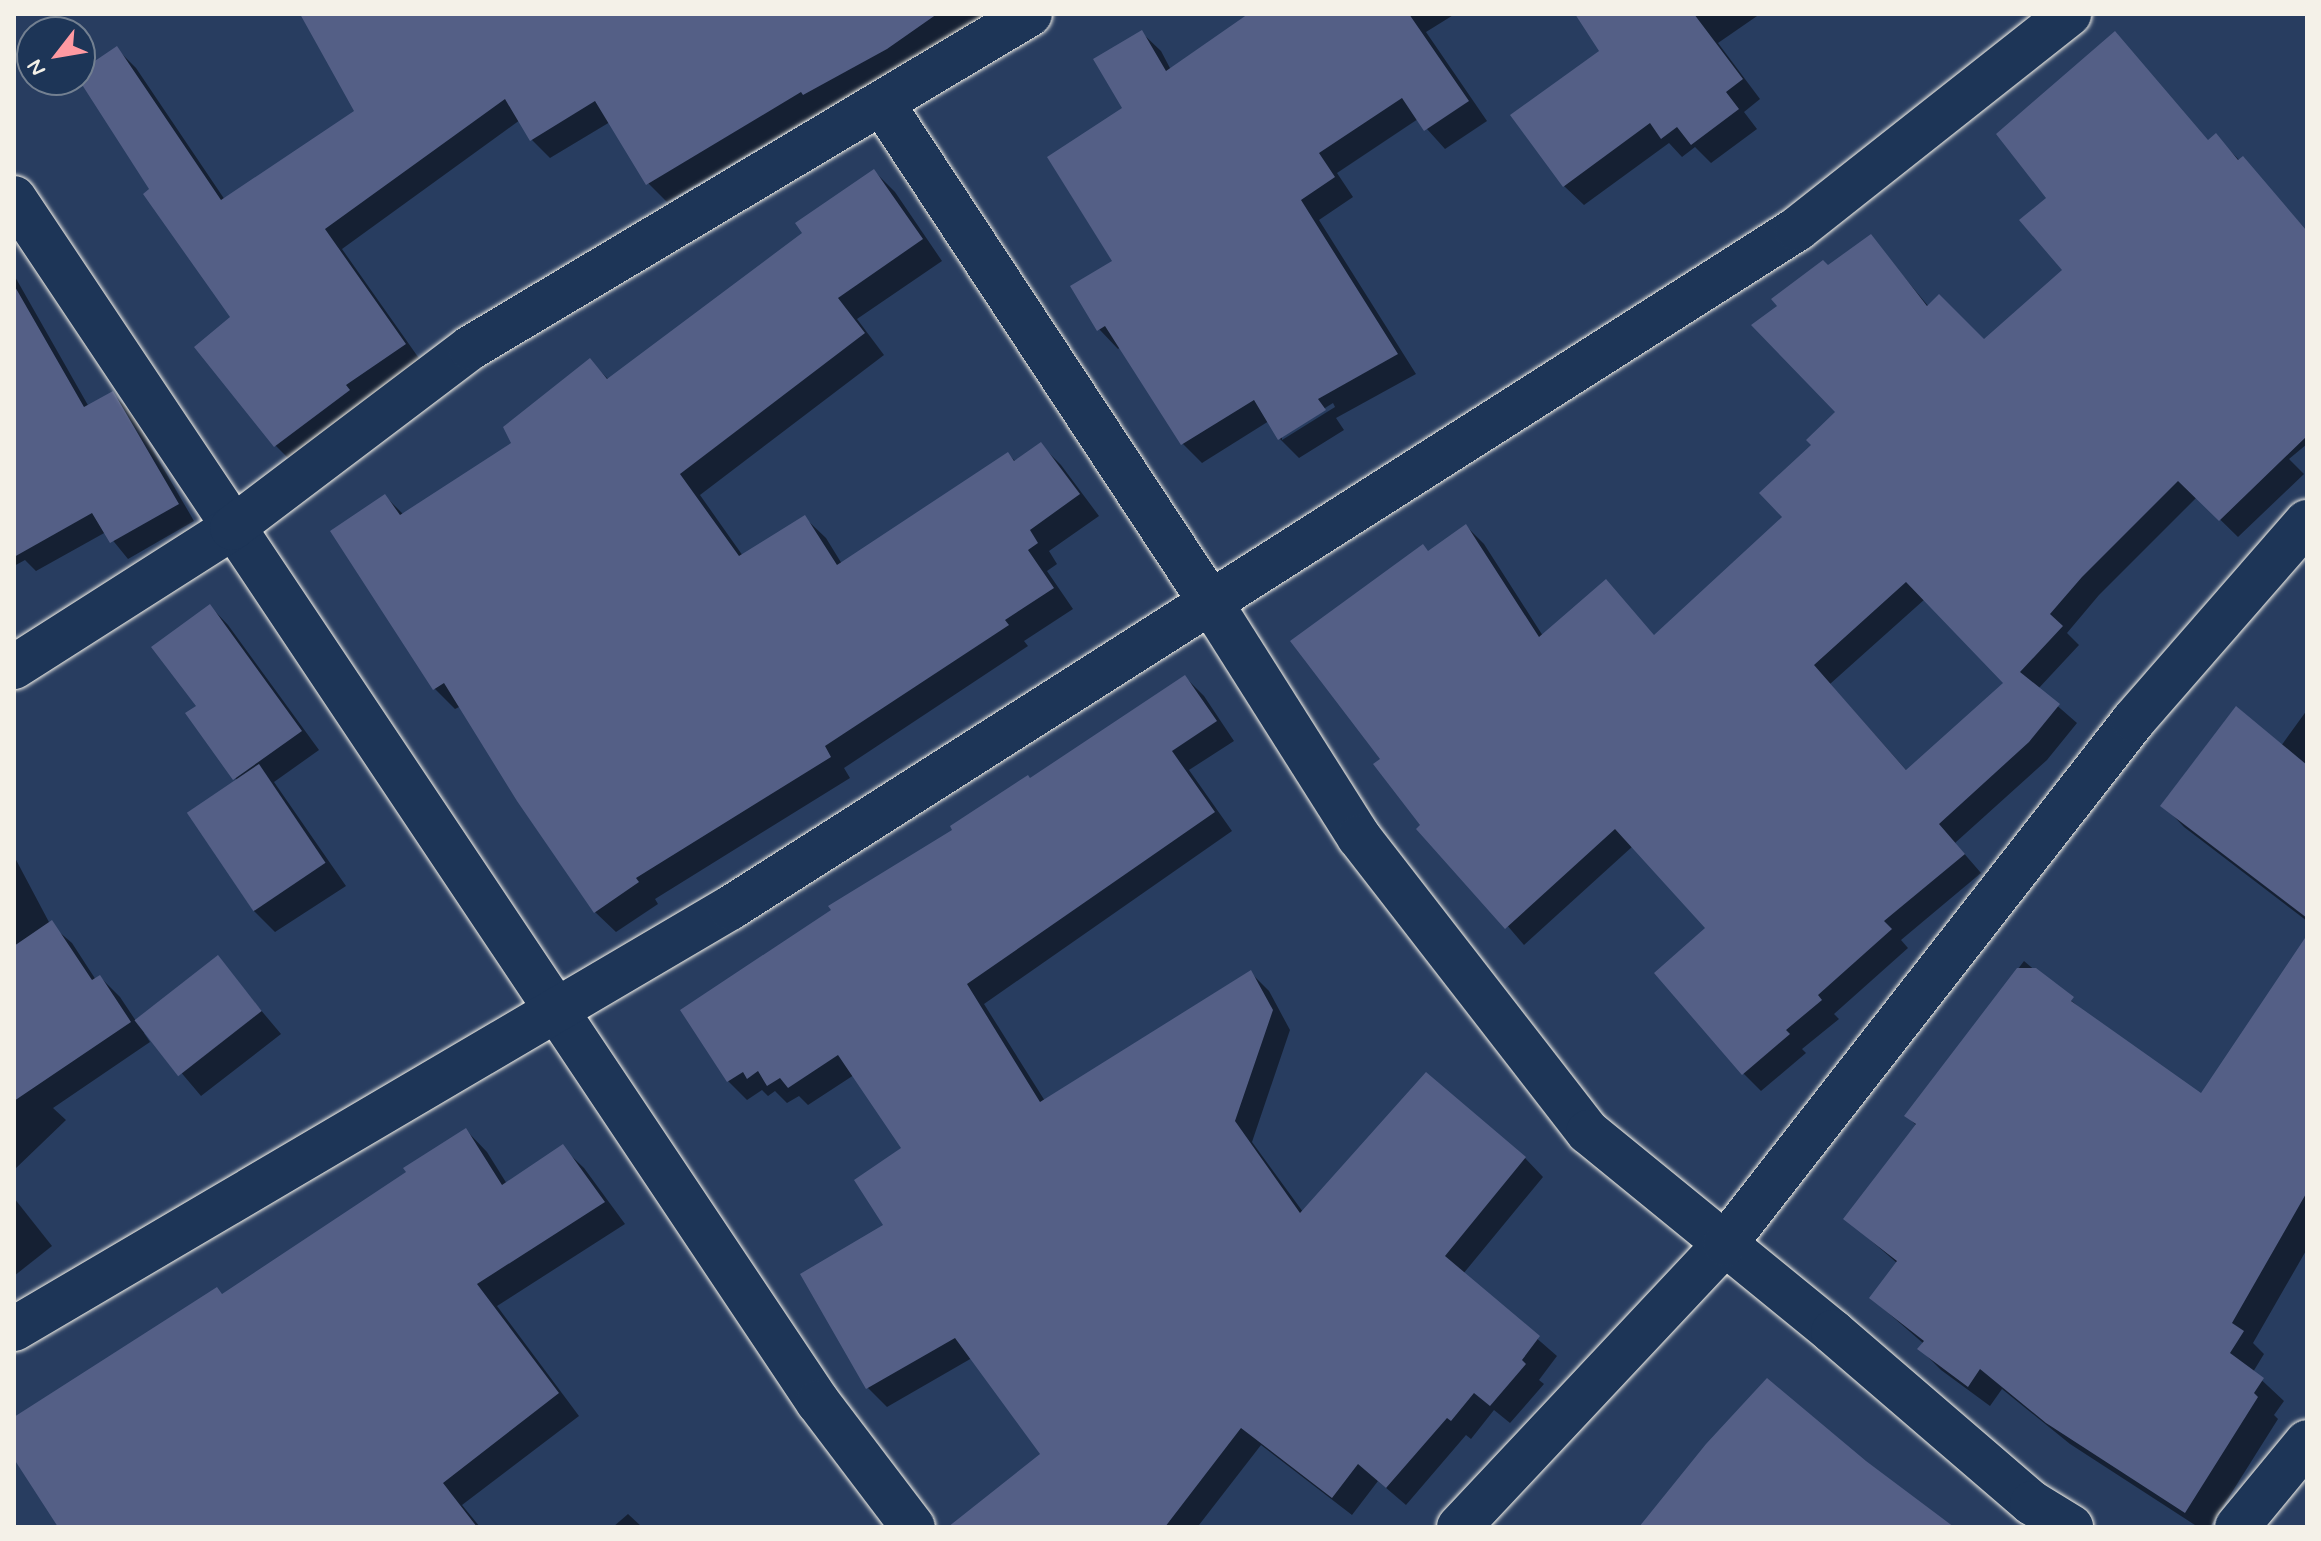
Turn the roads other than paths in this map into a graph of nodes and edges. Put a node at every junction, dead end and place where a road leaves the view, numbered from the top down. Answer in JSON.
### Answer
{"nodes":[{"id":1,"x":1030,"y":14,"type":"edge"},
{"id":2,"x":2069,"y":14,"type":"edge"},
{"id":3,"x":882,"y":103,"type":"junction"},
{"id":4,"x":14,"y":198,"type":"edge"},
{"id":5,"x":2307,"y":522,"type":"edge"},
{"id":6,"x":232,"y":528,"type":"junction"},
{"id":7,"x":1211,"y":603,"type":"junction"},
{"id":8,"x":14,"y":667,"type":"edge"},
{"id":9,"x":557,"y":1010,"type":"junction"},
{"id":10,"x":1725,"y":1244,"type":"junction"},
{"id":11,"x":14,"y":1329,"type":"edge"},
{"id":12,"x":2307,"y":1442,"type":"edge"},
{"id":13,"x":913,"y":1527,"type":"edge"},
{"id":14,"x":1459,"y":1527,"type":"edge"},
{"id":15,"x":2071,"y":1527,"type":"edge"},
{"id":16,"x":2237,"y":1527,"type":"edge"}],
"edges":[{"from":1,"to":3,"type":"street"},
{"from":2,"to":7,"type":"street"},
{"from":3,"to":6,"type":"street"},
{"from":3,"to":7,"type":"street"},
{"from":4,"to":6,"type":"street"},
{"from":5,"to":10,"type":"street"},
{"from":6,"to":8,"type":"street"},
{"from":6,"to":9,"type":"street"},
{"from":7,"to":9,"type":"street"},
{"from":7,"to":10,"type":"street"},
{"from":9,"to":11,"type":"street"},
{"from":9,"to":13,"type":"street"},
{"from":10,"to":14,"type":"street"},
{"from":10,"to":15,"type":"street"},
{"from":12,"to":16,"type":"street"}]}
